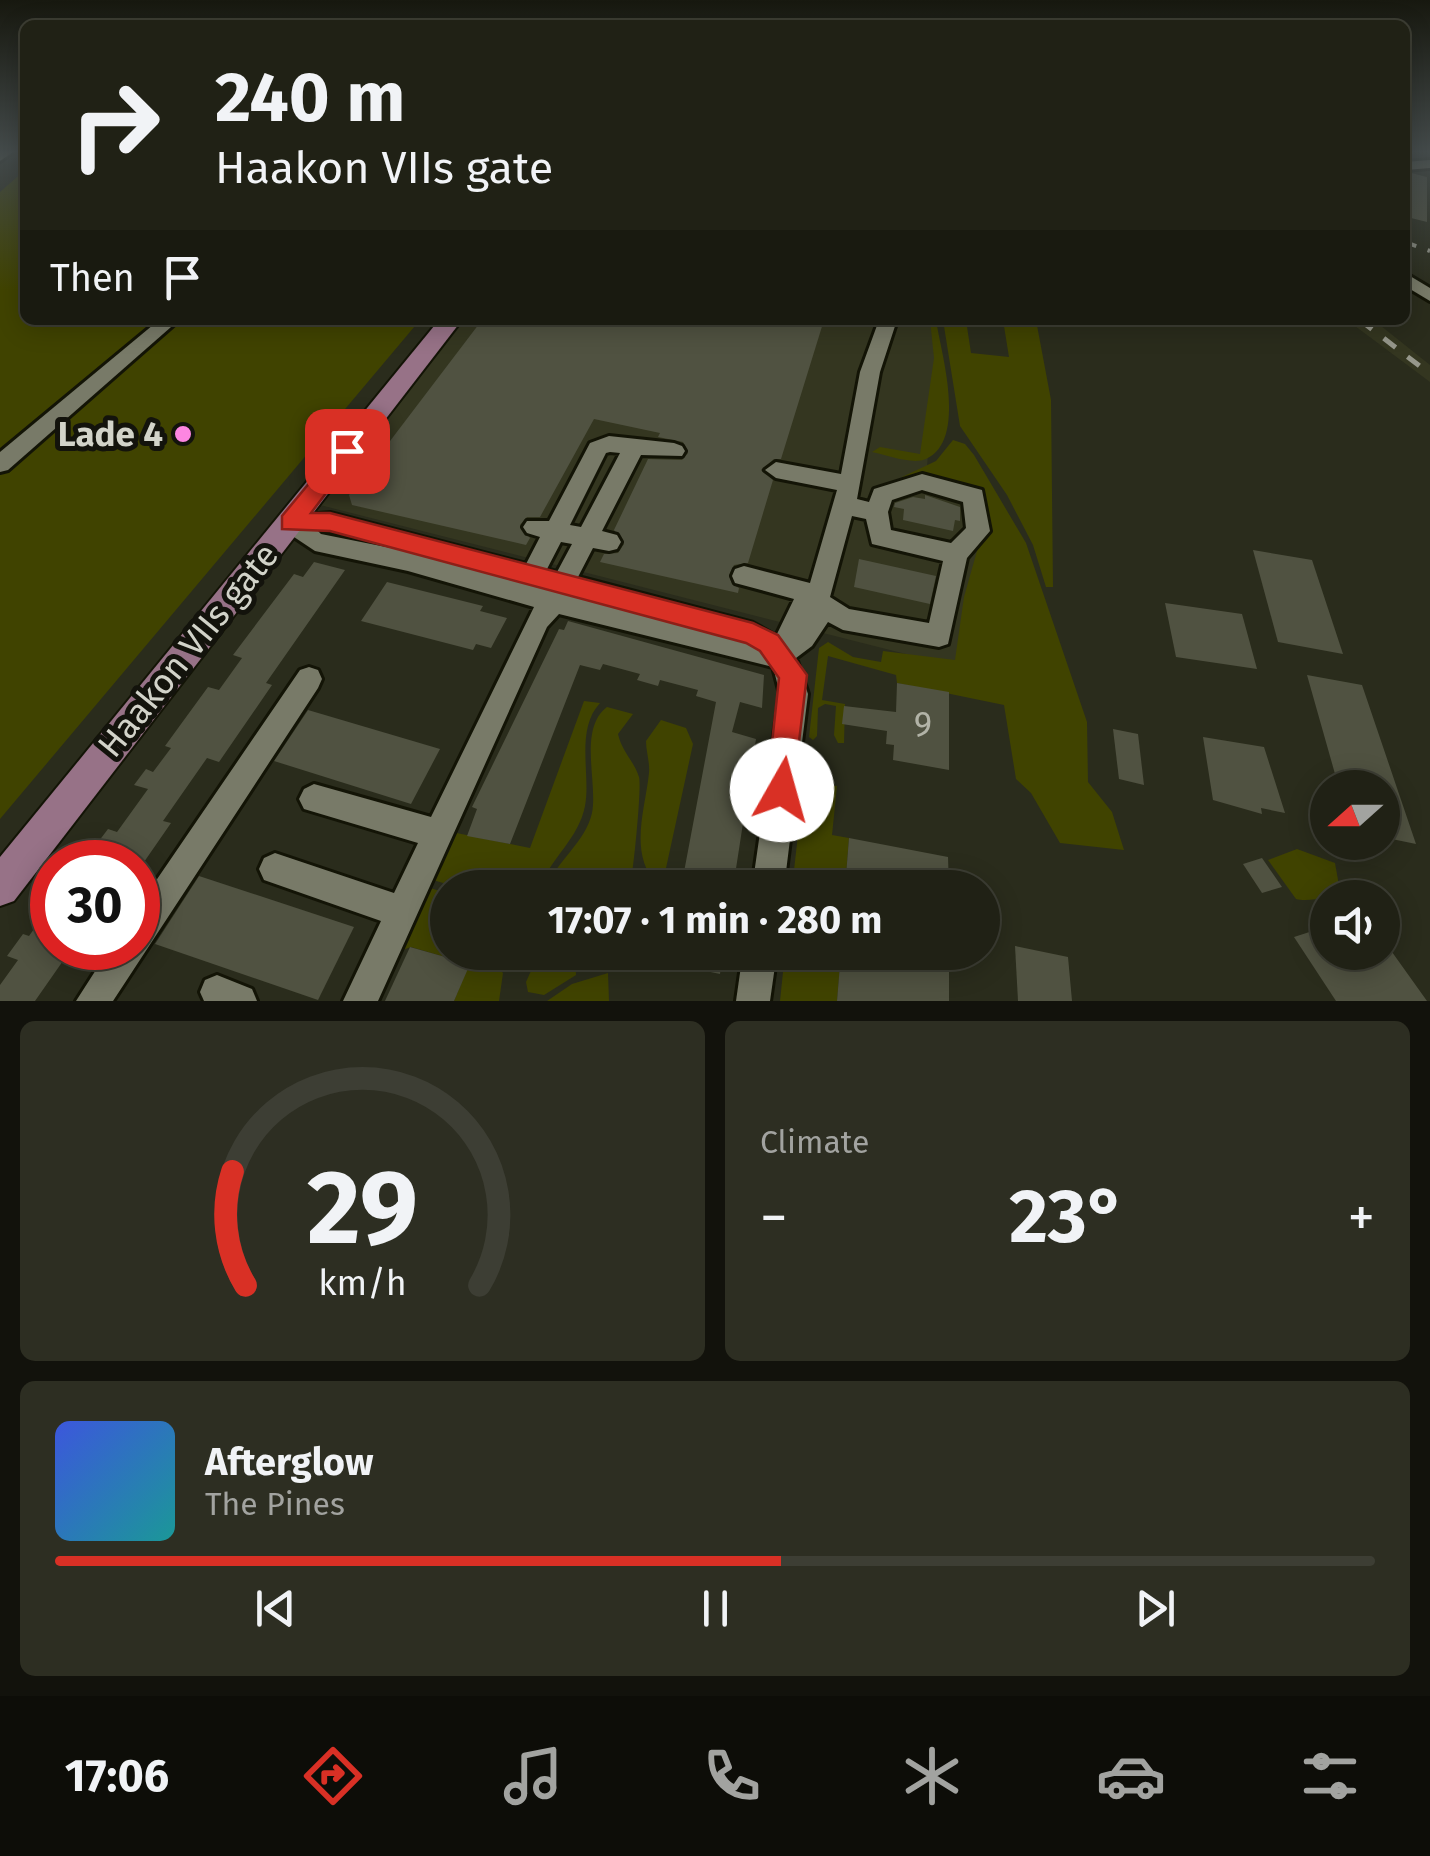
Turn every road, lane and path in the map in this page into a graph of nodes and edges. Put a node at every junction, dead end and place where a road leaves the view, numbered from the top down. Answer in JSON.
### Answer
{"nodes":[{"id":1,"x":164,"y":325,"type":"edge"},
{"id":2,"x":447,"y":325,"type":"edge"},
{"id":3,"x":886,"y":325,"type":"edge"},
{"id":4,"x":633,"y":449,"type":"junction"},
{"id":5,"x":674,"y":452,"type":"dead end"},
{"id":6,"x":0,"y":464,"type":"edge"},
{"id":7,"x":776,"y":470,"type":"dead end"},
{"id":8,"x":848,"y":495,"type":"junction"},
{"id":9,"x":877,"y":512,"type":"junction"},
{"id":10,"x":290,"y":522,"type":"junction"},
{"id":11,"x":546,"y":529,"type":"junction"},
{"id":12,"x":598,"y":540,"type":"junction"},
{"id":13,"x":956,"y":554,"type":"junction"},
{"id":14,"x":744,"y":576,"type":"dead end"},
{"id":15,"x":529,"y":583,"type":"junction"},
{"id":16,"x":559,"y":591,"type":"junction"},
{"id":17,"x":817,"y":600,"type":"junction"},
{"id":18,"x":780,"y":655,"type":"junction"},
{"id":19,"x":309,"y":679,"type":"dead end"},
{"id":20,"x":314,"y":799,"type":"dead end"},
{"id":21,"x":438,"y":834,"type":"junction"},
{"id":22,"x":275,"y":869,"type":"dead end"},
{"id":23,"x":770,"y":870,"type":"edge"},
{"id":24,"x":0,"y":887,"type":"edge"},
{"id":25,"x":160,"y":902,"type":"edge"},
{"id":26,"x":402,"y":912,"type":"junction"},
{"id":27,"x":114,"y":970,"type":"edge"},
{"id":28,"x":757,"y":970,"type":"edge"},
{"id":29,"x":93,"y":1001,"type":"edge"},
{"id":30,"x":360,"y":1001,"type":"edge"},
{"id":31,"x":753,"y":1001,"type":"edge"}],
"edges":[{"from":1,"to":6,"type":"street"},
{"from":2,"to":10,"type":"main road","name":"Haakon VIIs gate"},
{"from":3,"to":8,"type":"street"},
{"from":4,"to":5,"type":"street"},
{"from":4,"to":11,"type":"street"},
{"from":4,"to":12,"type":"street"},
{"from":7,"to":8,"type":"street"},
{"from":8,"to":9,"type":"street"},
{"from":8,"to":17,"type":"street"},
{"from":9,"to":13,"type":"street"},
{"from":9,"to":13,"type":"street"},
{"from":10,"to":15,"type":"street"},
{"from":10,"to":24,"type":"main road","name":"Haakon VIIs gate"},
{"from":11,"to":12,"type":"street"},
{"from":11,"to":15,"type":"street"},
{"from":12,"to":16,"type":"street"},
{"from":13,"to":17,"type":"street"},
{"from":14,"to":17,"type":"street"},
{"from":15,"to":16,"type":"street"},
{"from":16,"to":18,"type":"street"},
{"from":16,"to":21,"type":"street"},
{"from":17,"to":18,"type":"street"},
{"from":18,"to":23,"type":"street"},
{"from":19,"to":25,"type":"street"},
{"from":20,"to":21,"type":"street"},
{"from":21,"to":26,"type":"street"},
{"from":22,"to":26,"type":"street"},
{"from":26,"to":30,"type":"street"},
{"from":27,"to":29,"type":"street"},
{"from":28,"to":31,"type":"street"}]}
